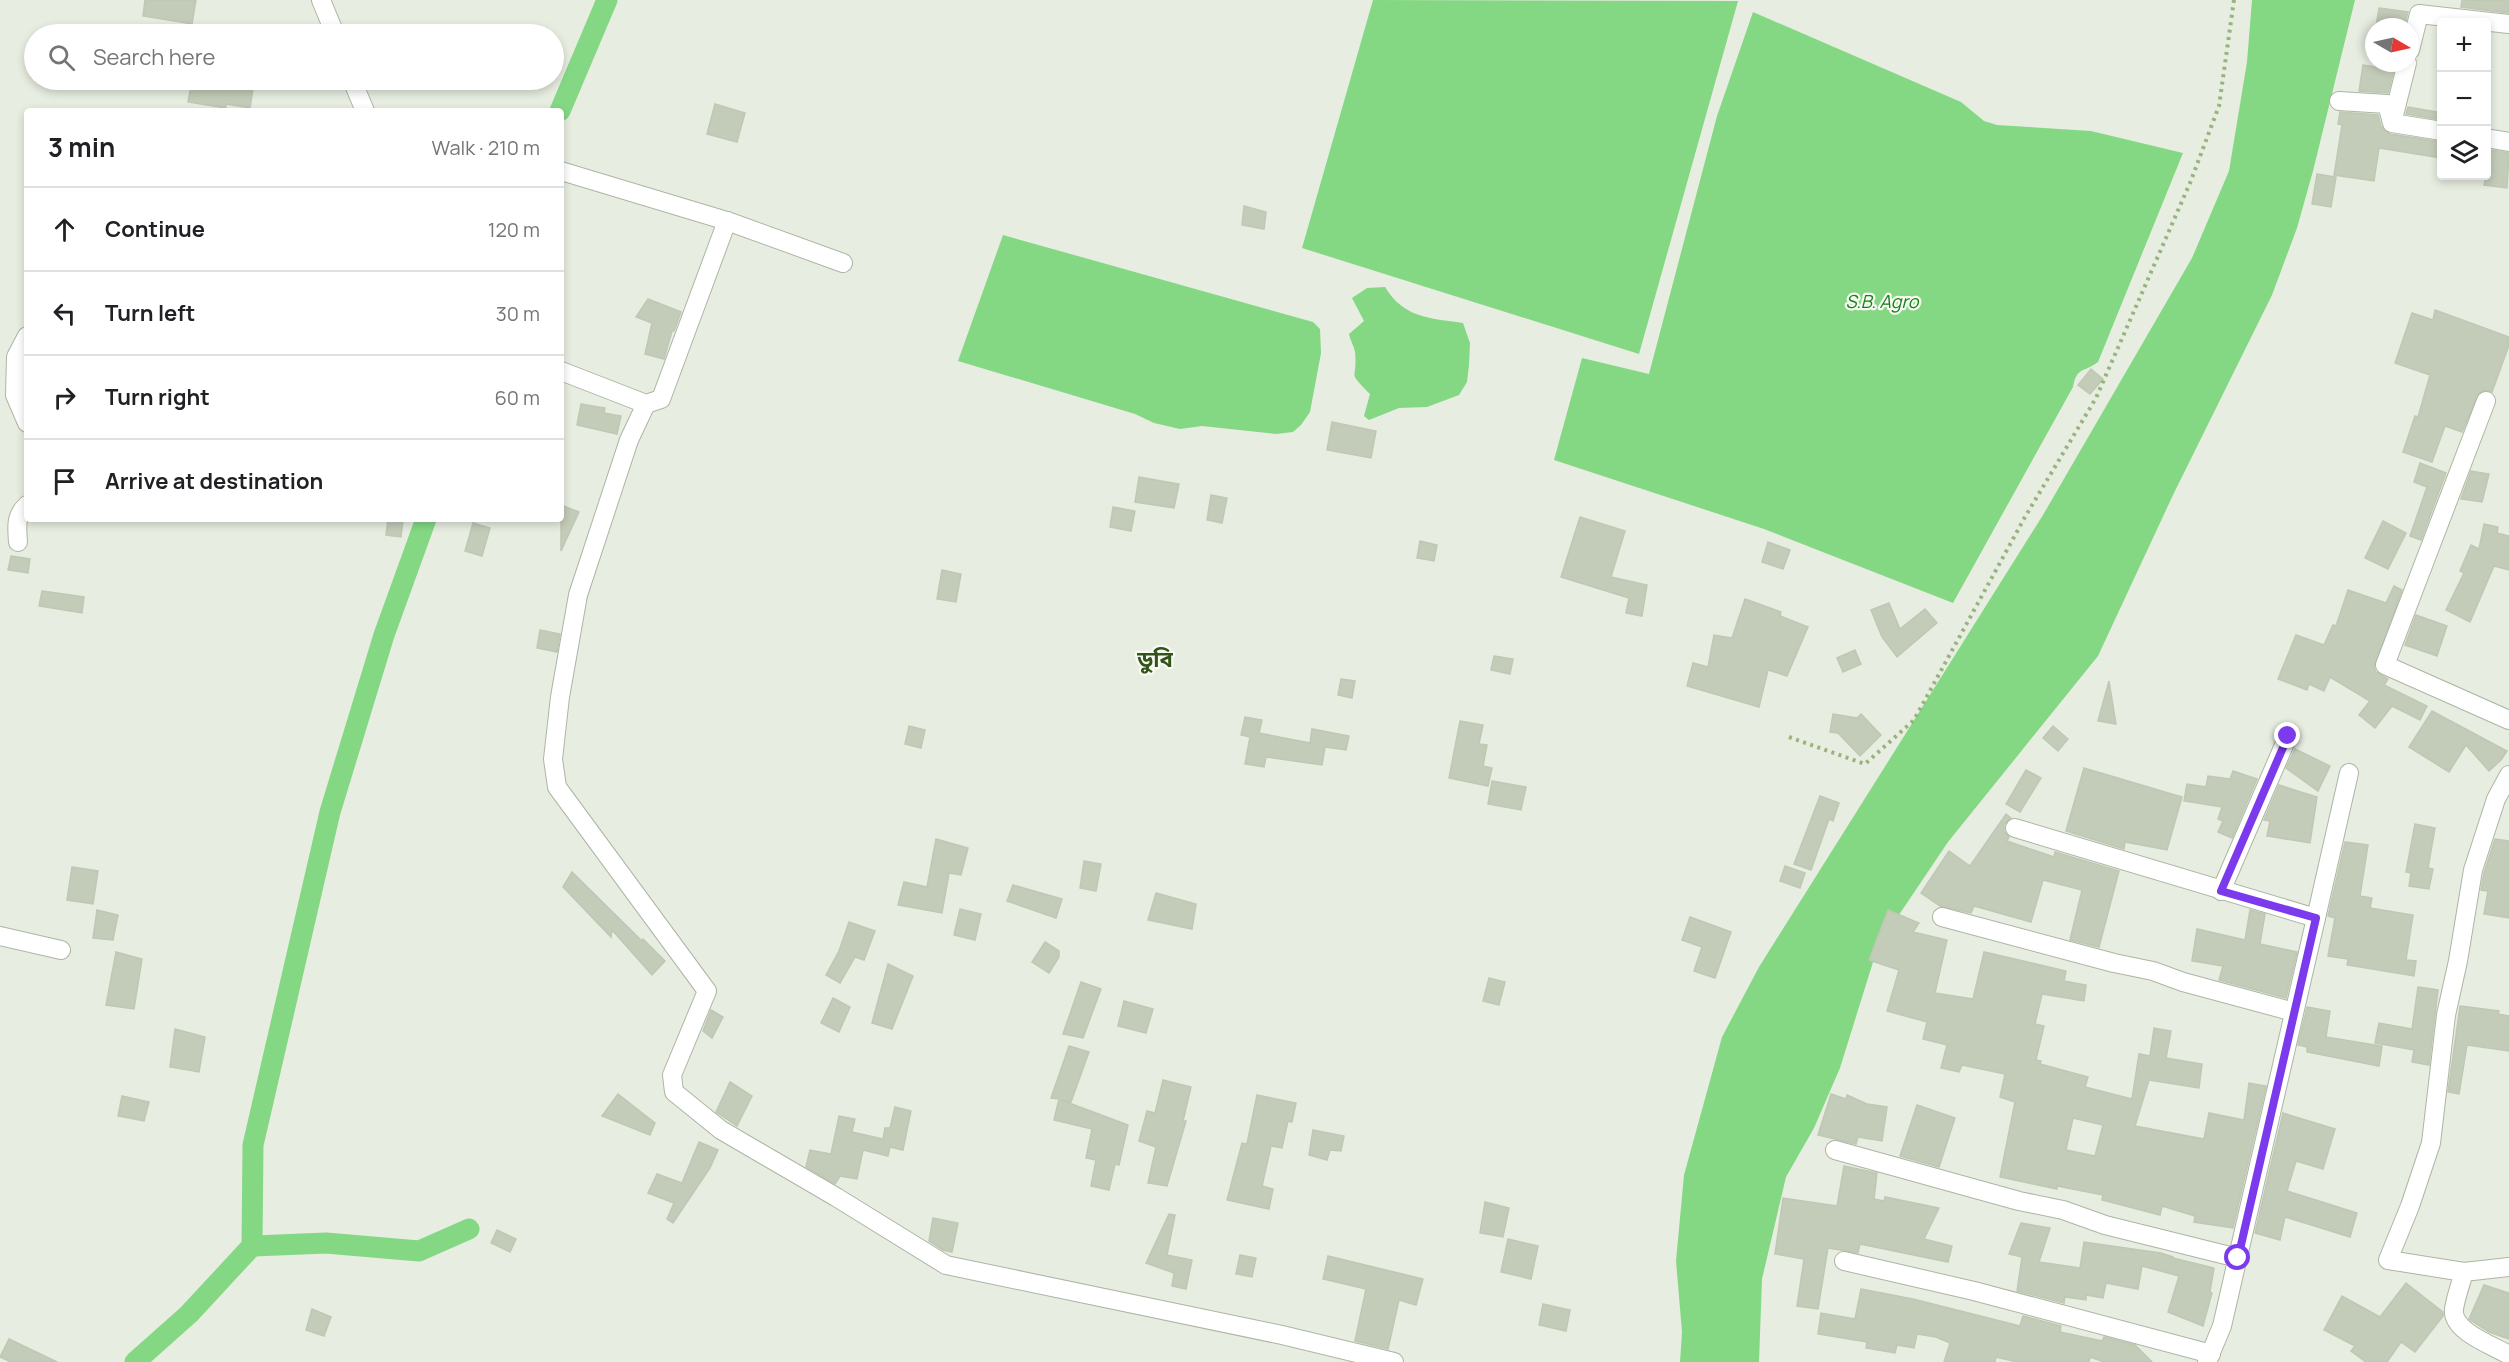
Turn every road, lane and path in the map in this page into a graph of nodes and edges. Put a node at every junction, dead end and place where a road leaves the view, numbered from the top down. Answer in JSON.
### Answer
{"nodes":[{"id":1,"x":321,"y":0,"type":"edge"},
{"id":2,"x":2234,"y":0,"type":"edge"},
{"id":3,"x":2418,"y":18,"type":"edge"},
{"id":4,"x":331,"y":24,"type":"edge"},
{"id":5,"x":2509,"y":24,"type":"edge"},
{"id":6,"x":2405,"y":72,"type":"edge"},
{"id":7,"x":356,"y":90,"type":"edge"},
{"id":8,"x":2339,"y":101,"type":"dead end"},
{"id":9,"x":364,"y":108,"type":"edge"},
{"id":10,"x":2392,"y":123,"type":"junction"},
{"id":11,"x":2437,"y":130,"type":"edge"},
{"id":12,"x":2491,"y":139,"type":"edge"},
{"id":13,"x":2509,"y":142,"type":"edge"},
{"id":14,"x":564,"y":172,"type":"edge"},
{"id":15,"x":727,"y":221,"type":"junction"},
{"id":16,"x":843,"y":263,"type":"dead end"},
{"id":17,"x":24,"y":342,"type":"edge"},
{"id":18,"x":564,"y":372,"type":"edge"},
{"id":19,"x":2486,"y":401,"type":"dead end"},
{"id":20,"x":646,"y":404,"type":"junction"},
{"id":21,"x":24,"y":416,"type":"edge"},
{"id":22,"x":24,"y":508,"type":"edge"},
{"id":23,"x":18,"y":542,"type":"dead end"},
{"id":24,"x":2509,"y":720,"type":"edge"},
{"id":25,"x":2288,"y":736,"type":"dead end"},
{"id":26,"x":1790,"y":737,"type":"dead end"},
{"id":27,"x":2349,"y":773,"type":"dead end"},
{"id":28,"x":2509,"y":774,"type":"edge"},
{"id":29,"x":2015,"y":828,"type":"dead end"},
{"id":30,"x":2221,"y":891,"type":"junction"},
{"id":31,"x":1942,"y":917,"type":"dead end"},
{"id":32,"x":2316,"y":918,"type":"junction"},
{"id":33,"x":0,"y":936,"type":"edge"},
{"id":34,"x":61,"y":950,"type":"dead end"},
{"id":35,"x":2294,"y":1012,"type":"junction"},
{"id":36,"x":1835,"y":1150,"type":"dead end"},
{"id":37,"x":2238,"y":1258,"type":"junction"},
{"id":38,"x":1844,"y":1261,"type":"dead end"},
{"id":39,"x":2509,"y":1267,"type":"edge"},
{"id":40,"x":2464,"y":1272,"type":"junction"},
{"id":41,"x":2509,"y":1355,"type":"edge"},
{"id":42,"x":2209,"y":1358,"type":"edge"},
{"id":43,"x":1394,"y":1362,"type":"edge"}],
"edges":[{"from":1,"to":4,"type":"street"},
{"from":2,"to":26,"type":"path"},
{"from":3,"to":5,"type":"street"},
{"from":6,"to":10,"type":"street"},
{"from":7,"to":9,"type":"street"},
{"from":8,"to":10,"type":"street"},
{"from":10,"to":11,"type":"street"},
{"from":12,"to":13,"type":"street"},
{"from":14,"to":15,"type":"street"},
{"from":15,"to":16,"type":"street"},
{"from":15,"to":20,"type":"street"},
{"from":17,"to":21,"type":"street"},
{"from":18,"to":20,"type":"street"},
{"from":19,"to":24,"type":"street"},
{"from":20,"to":43,"type":"street"},
{"from":22,"to":23,"type":"street"},
{"from":25,"to":30,"type":"street"},
{"from":27,"to":32,"type":"street"},
{"from":28,"to":40,"type":"street"},
{"from":29,"to":30,"type":"street"},
{"from":30,"to":32,"type":"street"},
{"from":31,"to":35,"type":"street"},
{"from":32,"to":35,"type":"street"},
{"from":33,"to":34,"type":"street"},
{"from":35,"to":37,"type":"street"},
{"from":36,"to":37,"type":"street"},
{"from":37,"to":42,"type":"street"},
{"from":38,"to":42,"type":"street"},
{"from":39,"to":40,"type":"street"},
{"from":40,"to":41,"type":"street"}]}
